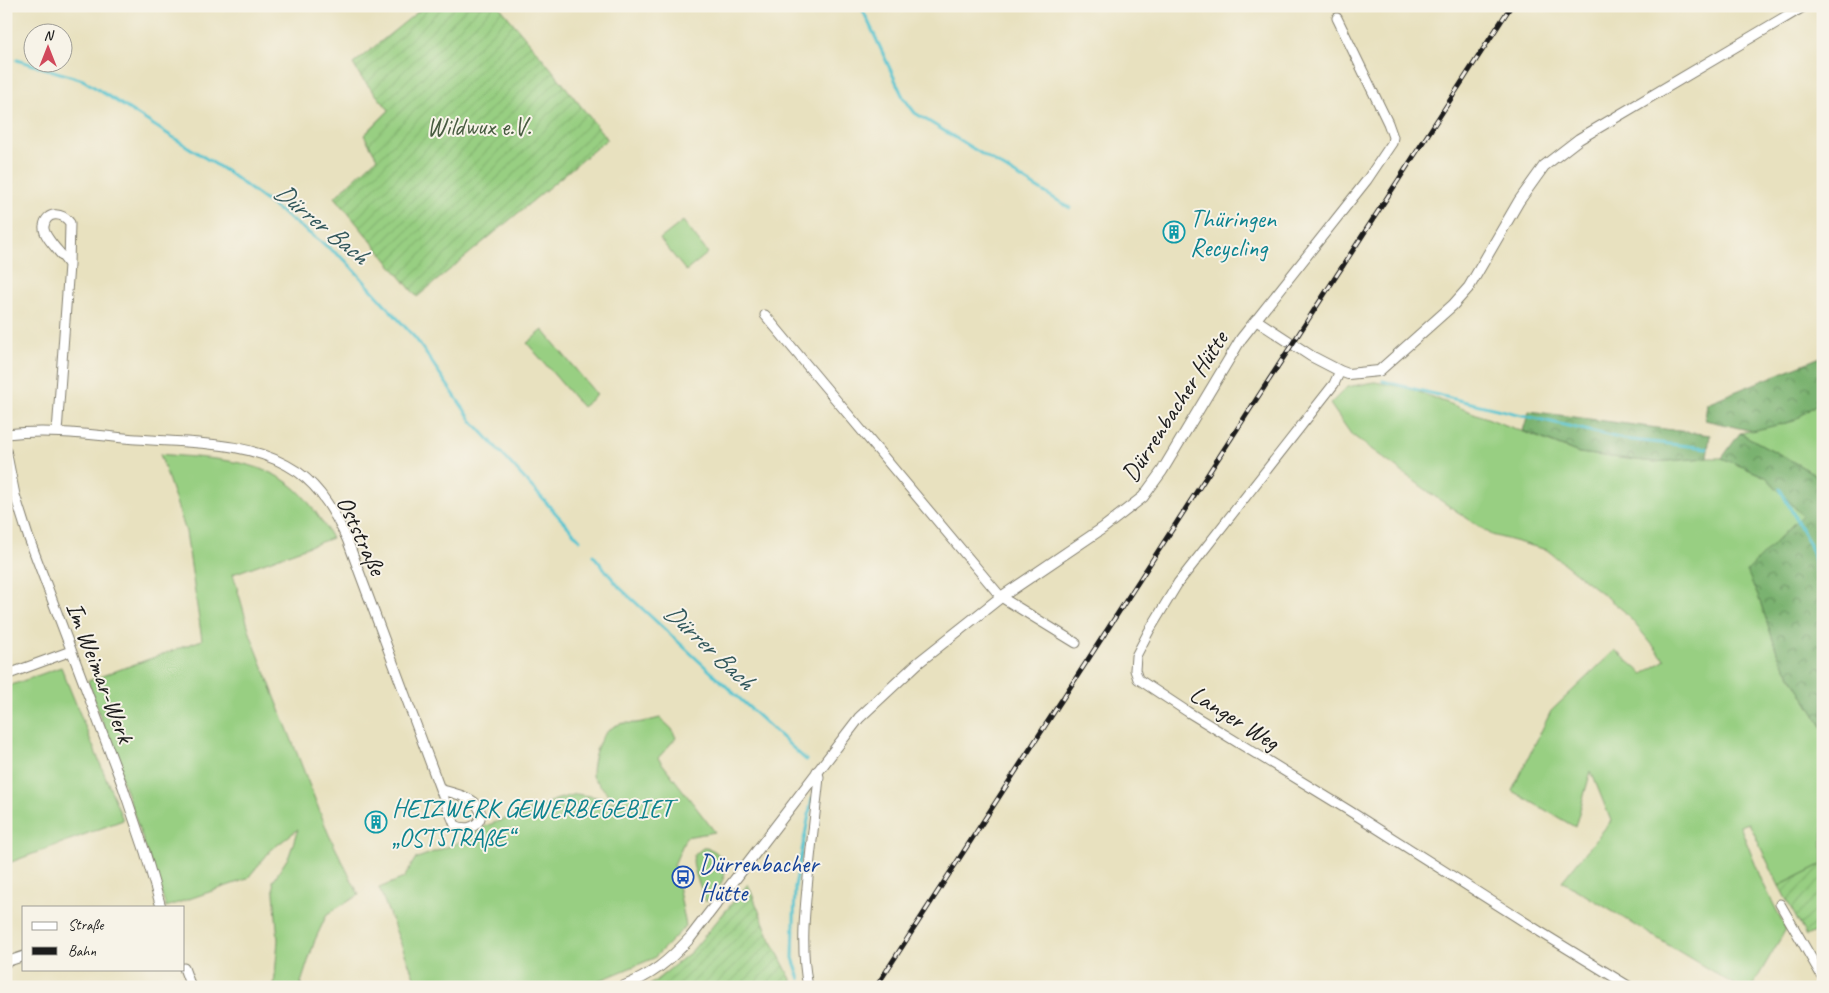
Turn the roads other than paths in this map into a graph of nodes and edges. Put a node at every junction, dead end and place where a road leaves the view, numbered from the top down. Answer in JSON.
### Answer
{"nodes":[{"id":1,"x":1804,"y":6,"type":"edge"},
{"id":2,"x":1337,"y":18,"type":"dead end"},
{"id":3,"x":69,"y":265,"type":"junction"},
{"id":4,"x":765,"y":315,"type":"dead end"},
{"id":5,"x":1256,"y":320,"type":"junction"},
{"id":6,"x":1340,"y":371,"type":"junction"},
{"id":7,"x":57,"y":432,"type":"junction"},
{"id":8,"x":6,"y":434,"type":"edge"},
{"id":9,"x":6,"y":450,"type":"edge"},
{"id":10,"x":1001,"y":597,"type":"junction"},
{"id":11,"x":1076,"y":643,"type":"dead end"},
{"id":12,"x":71,"y":651,"type":"junction"},
{"id":13,"x":6,"y":675,"type":"edge"},
{"id":14,"x":817,"y":771,"type":"junction"},
{"id":15,"x":440,"y":789,"type":"junction"},
{"id":16,"x":1780,"y":904,"type":"dead end"},
{"id":17,"x":157,"y":906,"type":"edge"},
{"id":18,"x":22,"y":957,"type":"edge"},
{"id":19,"x":6,"y":962,"type":"edge"},
{"id":20,"x":185,"y":970,"type":"edge"},
{"id":21,"x":1823,"y":978,"type":"edge"},
{"id":22,"x":190,"y":987,"type":"edge"},
{"id":23,"x":622,"y":987,"type":"edge"},
{"id":24,"x":808,"y":987,"type":"edge"},
{"id":25,"x":1630,"y":987,"type":"edge"}],
"edges":[{"from":1,"to":6,"type":"street","name":"Dürrenbacher Hütte"},
{"from":2,"to":5,"type":"street","name":"Dürrenbacher Hütte"},
{"from":3,"to":3,"type":"street"},
{"from":3,"to":7,"type":"street"},
{"from":4,"to":10,"type":"street"},
{"from":5,"to":6,"type":"street","name":"Dürrenbacher Hütte"},
{"from":5,"to":10,"type":"street","name":"Dürrenbacher Hütte"},
{"from":6,"to":25,"type":"street","name":"Langer Weg"},
{"from":7,"to":8,"type":"street","name":"Oststraße"},
{"from":7,"to":15,"type":"street","name":"Oststraße"},
{"from":9,"to":12,"type":"street","name":"Im Weimar-Werk"},
{"from":10,"to":11,"type":"street"},
{"from":10,"to":14,"type":"street","name":"Dürrenbacher Hütte"},
{"from":12,"to":13,"type":"street"},
{"from":12,"to":17,"type":"street","name":"Im Weimar-Werk"},
{"from":14,"to":23,"type":"street","name":"Dürrenbacher Hütte"},
{"from":14,"to":24,"type":"street"},
{"from":15,"to":15,"type":"street","name":"Oststraße"},
{"from":16,"to":21,"type":"street"},
{"from":18,"to":19,"type":"street"},
{"from":20,"to":22,"type":"street"}]}
